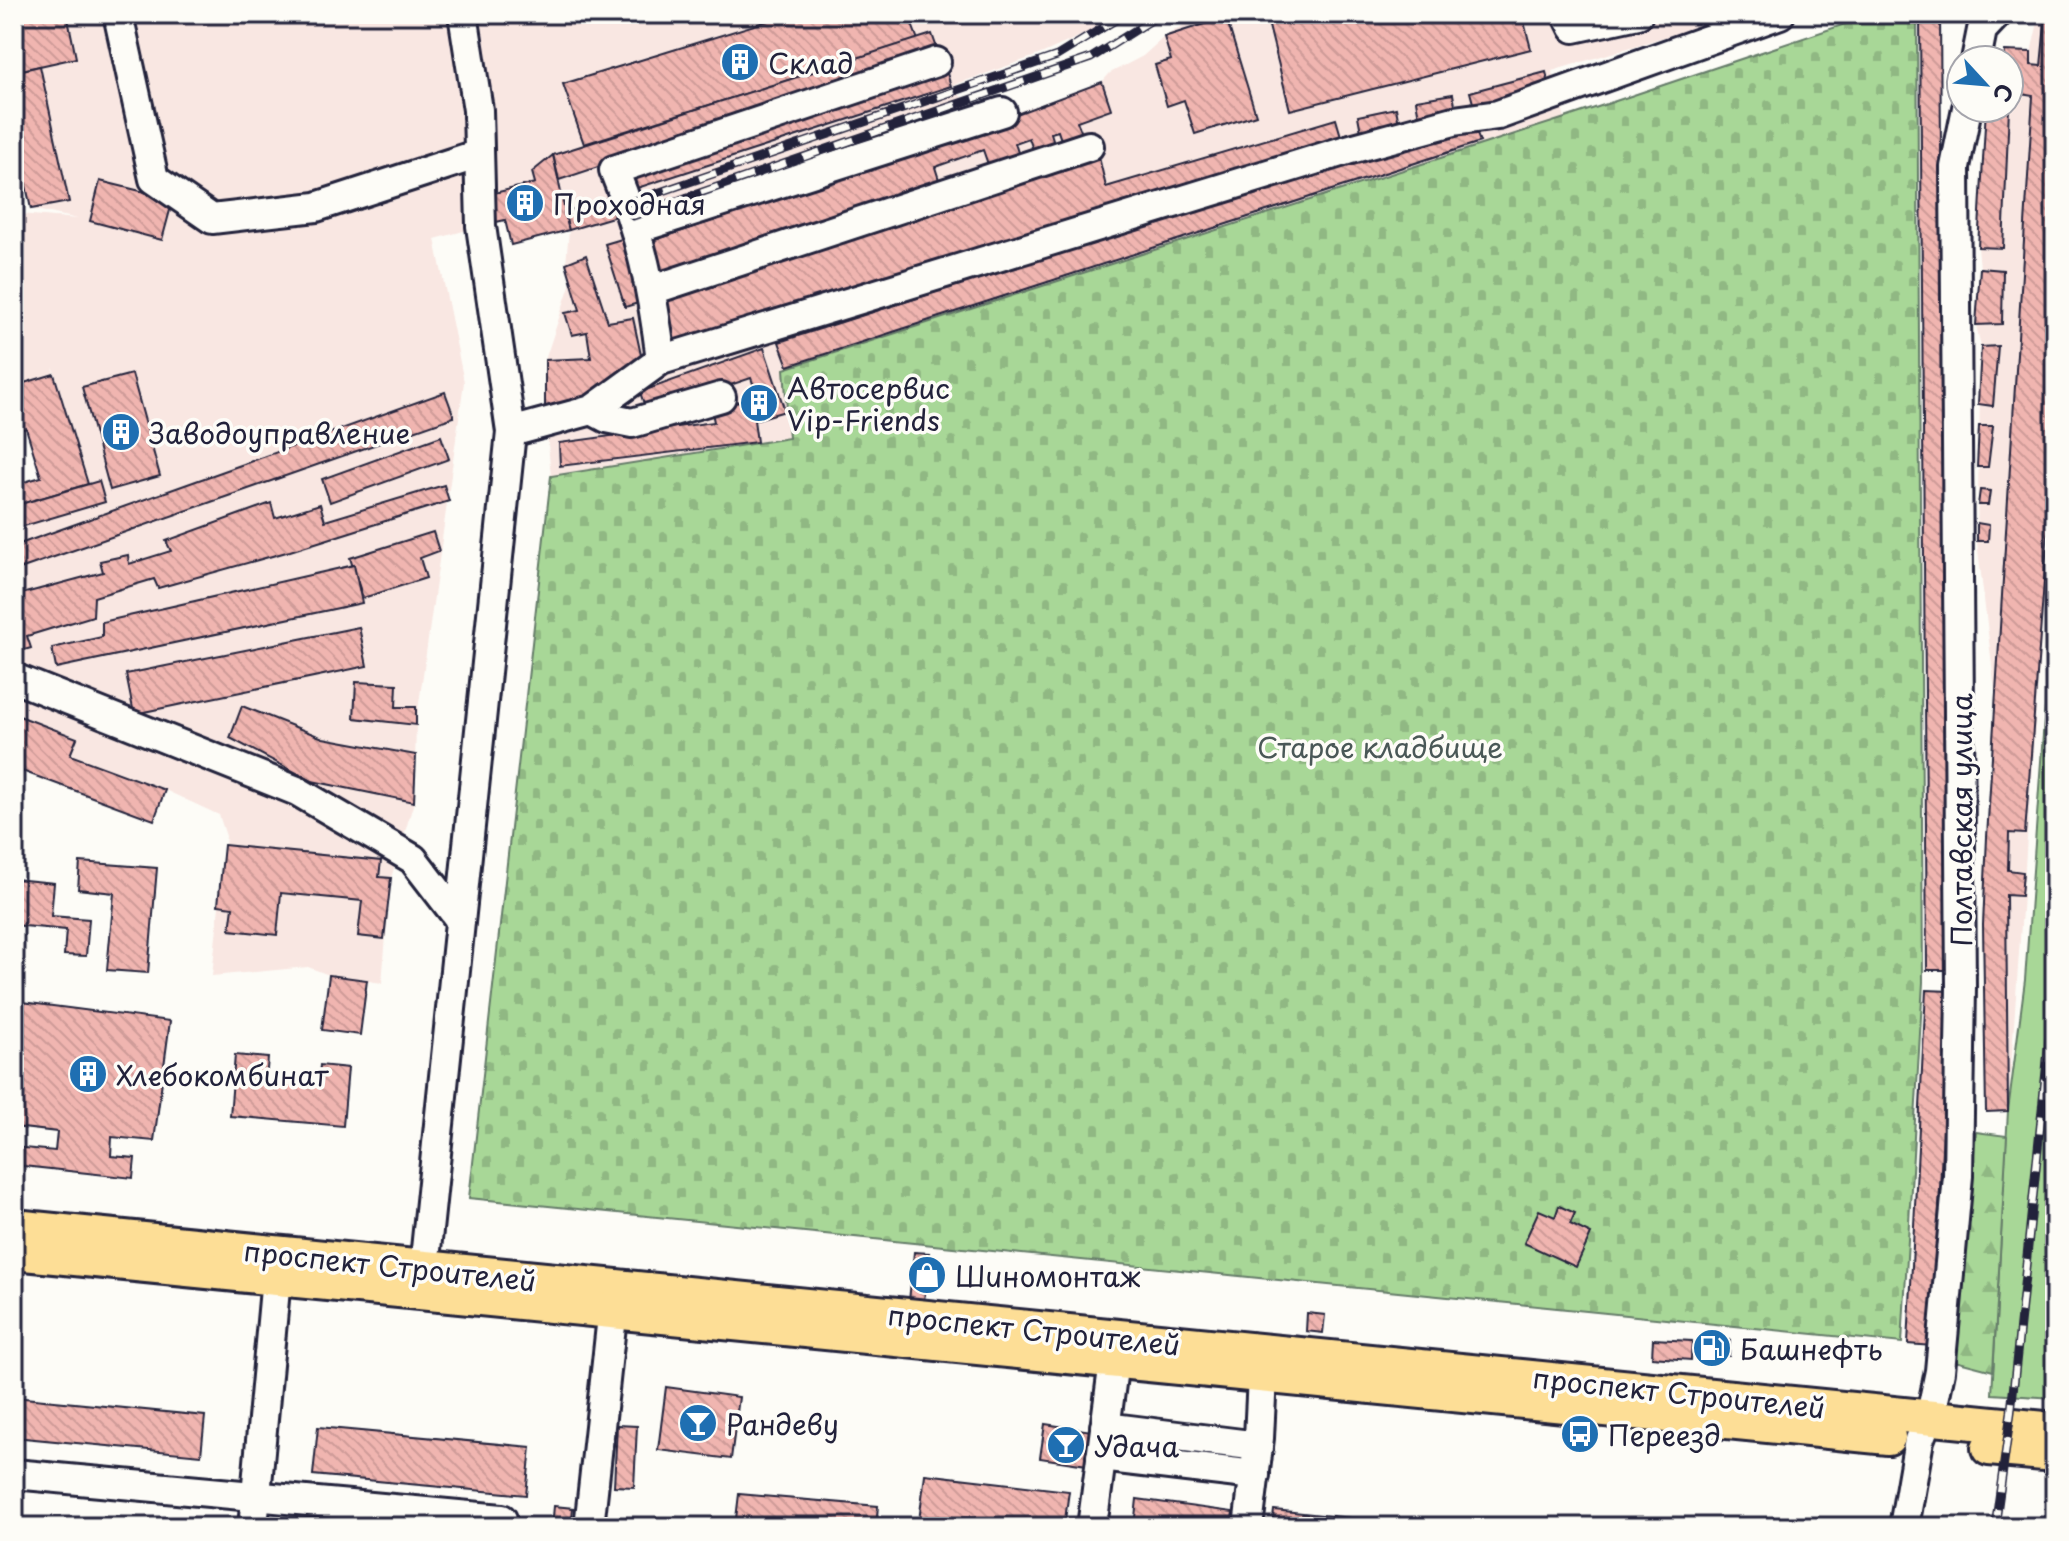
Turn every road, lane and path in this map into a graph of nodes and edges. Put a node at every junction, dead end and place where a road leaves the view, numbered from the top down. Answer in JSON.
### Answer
{"nodes":[{"id":1,"x":118,"y":14,"type":"edge"},
{"id":2,"x":463,"y":14,"type":"edge"},
{"id":3,"x":1567,"y":14,"type":"edge"},
{"id":4,"x":1638,"y":14,"type":"edge"},
{"id":5,"x":1780,"y":14,"type":"edge"},
{"id":6,"x":1997,"y":14,"type":"edge"},
{"id":7,"x":1979,"y":44,"type":"edge"},
{"id":8,"x":936,"y":62,"type":"dead end"},
{"id":9,"x":1002,"y":112,"type":"dead end"},
{"id":10,"x":1964,"y":124,"type":"edge"},
{"id":11,"x":1089,"y":146,"type":"dead end"},
{"id":12,"x":479,"y":154,"type":"junction"},
{"id":13,"x":636,"y":229,"type":"junction"},
{"id":14,"x":652,"y":290,"type":"junction"},
{"id":15,"x":661,"y":360,"type":"junction"},
{"id":16,"x":721,"y":397,"type":"dead end"},
{"id":17,"x":592,"y":410,"type":"junction"},
{"id":18,"x":511,"y":432,"type":"junction"},
{"id":19,"x":14,"y":678,"type":"edge"},
{"id":20,"x":460,"y":920,"type":"junction"},
{"id":21,"x":14,"y":1227,"type":"edge"},
{"id":22,"x":14,"y":1252,"type":"edge"},
{"id":23,"x":276,"y":1278,"type":"junction"},
{"id":24,"x":423,"y":1281,"type":"junction"},
{"id":25,"x":614,"y":1300,"type":"junction"},
{"id":26,"x":1114,"y":1361,"type":"junction"},
{"id":27,"x":1262,"y":1376,"type":"junction"},
{"id":28,"x":1105,"y":1427,"type":"junction"},
{"id":29,"x":1923,"y":1429,"type":"junction"},
{"id":30,"x":2055,"y":1430,"type":"edge"},
{"id":31,"x":1258,"y":1446,"type":"junction"},
{"id":32,"x":2055,"y":1454,"type":"edge"},
{"id":33,"x":1101,"y":1457,"type":"junction"},
{"id":34,"x":14,"y":1474,"type":"edge"},
{"id":35,"x":1255,"y":1475,"type":"junction"},
{"id":36,"x":256,"y":1496,"type":"junction"},
{"id":37,"x":502,"y":1519,"type":"dead end"},
{"id":38,"x":253,"y":1527,"type":"edge"},
{"id":39,"x":589,"y":1527,"type":"edge"},
{"id":40,"x":1092,"y":1527,"type":"edge"},
{"id":41,"x":1248,"y":1527,"type":"edge"},
{"id":42,"x":1904,"y":1527,"type":"edge"}],
"edges":[{"from":1,"to":12,"type":"street"},
{"from":2,"to":12,"type":"street"},
{"from":3,"to":4,"type":"street"},
{"from":5,"to":15,"type":"street"},
{"from":6,"to":7,"type":"street"},
{"from":8,"to":13,"type":"street"},
{"from":9,"to":13,"type":"street"},
{"from":10,"to":29,"type":"street","name":"Полтавская улица"},
{"from":11,"to":14,"type":"street"},
{"from":12,"to":18,"type":"street"},
{"from":13,"to":14,"type":"street"},
{"from":14,"to":15,"type":"street"},
{"from":15,"to":17,"type":"street"},
{"from":16,"to":17,"type":"street"},
{"from":17,"to":18,"type":"street"},
{"from":18,"to":20,"type":"street"},
{"from":19,"to":20,"type":"street"},
{"from":20,"to":24,"type":"street"},
{"from":21,"to":24,"type":"main road","name":"проспект Строителей"},
{"from":22,"to":23,"type":"main road","name":"проспект Строителей"},
{"from":23,"to":24,"type":"main road","name":"проспект Строителей"},
{"from":23,"to":36,"type":"street"},
{"from":24,"to":25,"type":"main road","name":"проспект Строителей"},
{"from":25,"to":26,"type":"main road","name":"проспект Строителей"},
{"from":25,"to":29,"type":"main road","name":"проспект Строителей"},
{"from":25,"to":39,"type":"street"},
{"from":26,"to":27,"type":"main road","name":"проспект Строителей"},
{"from":26,"to":28,"type":"street"},
{"from":27,"to":29,"type":"main road","name":"проспект Строителей"},
{"from":27,"to":31,"type":"street"},
{"from":28,"to":31,"type":"street"},
{"from":28,"to":33,"type":"street"},
{"from":29,"to":30,"type":"main road","name":"проспект Строителей"},
{"from":29,"to":32,"type":"main road","name":"проспект Строителей"},
{"from":29,"to":42,"type":"street","name":"Полтавская улица"},
{"from":31,"to":35,"type":"street"},
{"from":33,"to":35,"type":"street"},
{"from":33,"to":40,"type":"street"},
{"from":34,"to":36,"type":"street"},
{"from":35,"to":41,"type":"street"},
{"from":36,"to":37,"type":"street"},
{"from":36,"to":38,"type":"street"}]}
